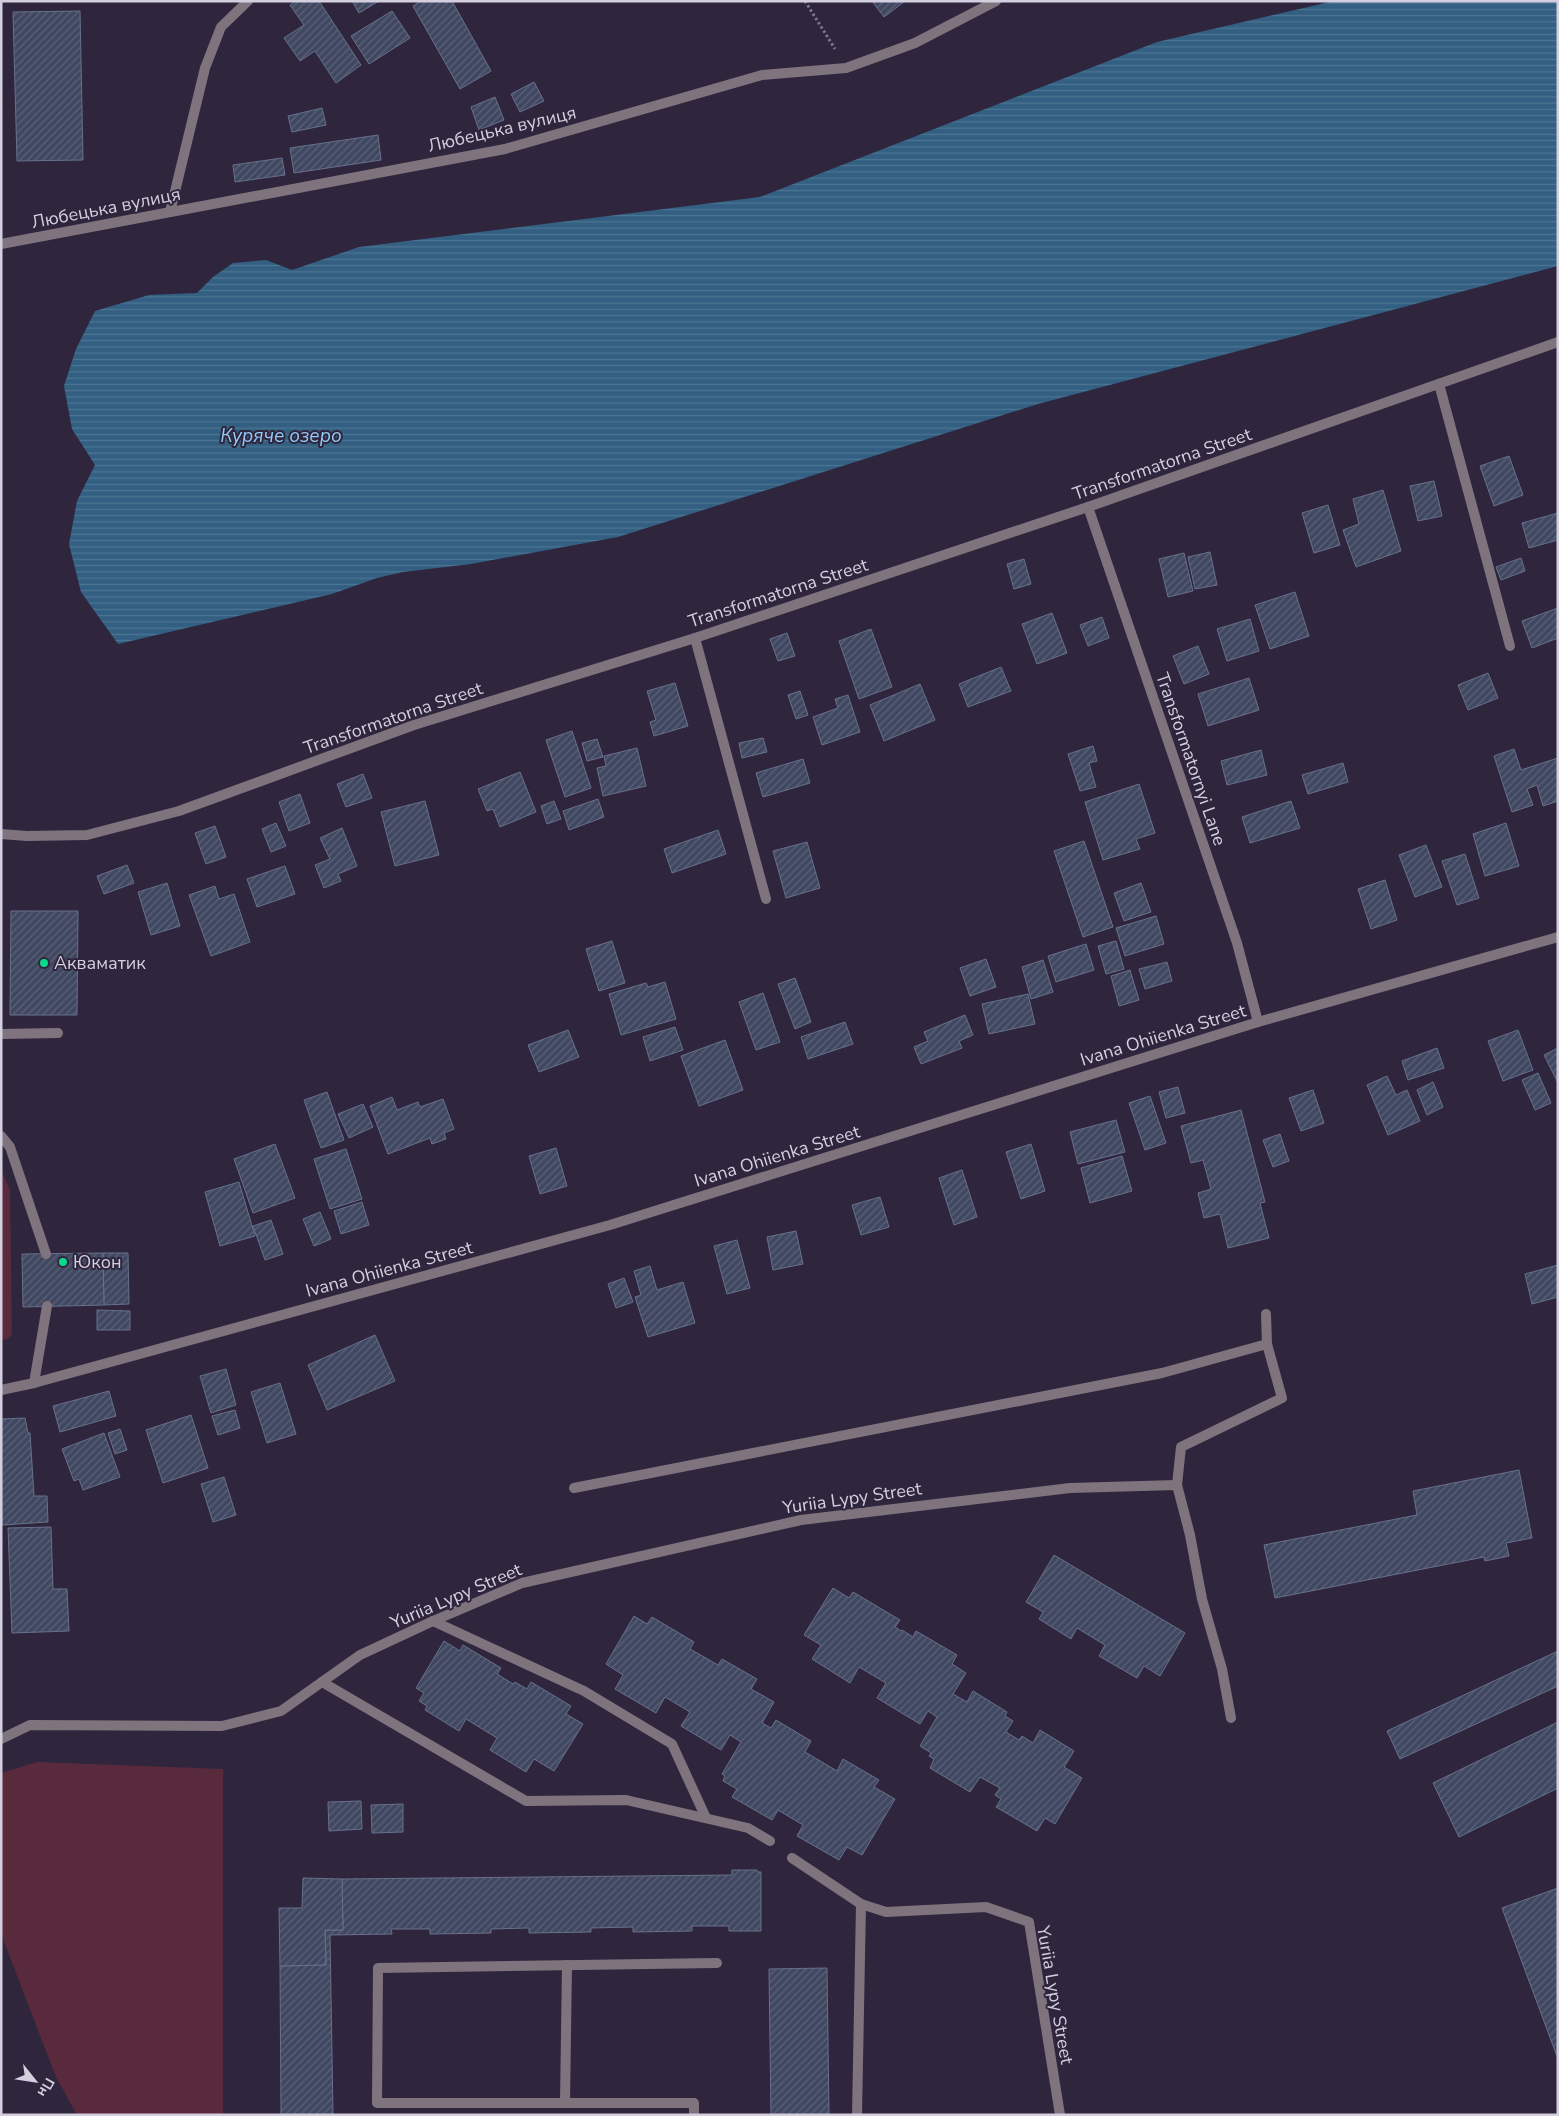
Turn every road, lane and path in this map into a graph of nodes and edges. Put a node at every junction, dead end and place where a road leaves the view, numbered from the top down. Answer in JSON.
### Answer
{"nodes":[{"id":1,"x":248,"y":1,"type":"edge"},
{"id":2,"x":805,"y":1,"type":"edge"},
{"id":3,"x":996,"y":1,"type":"edge"},
{"id":4,"x":846,"y":68,"type":"junction"},
{"id":5,"x":170,"y":212,"type":"junction"},
{"id":6,"x":1,"y":244,"type":"edge"},
{"id":7,"x":1558,"y":342,"type":"edge"},
{"id":8,"x":1439,"y":384,"type":"junction"},
{"id":9,"x":1088,"y":507,"type":"junction"},
{"id":10,"x":695,"y":638,"type":"junction"},
{"id":11,"x":1510,"y":646,"type":"dead end"},
{"id":12,"x":1,"y":834,"type":"edge"},
{"id":13,"x":766,"y":899,"type":"dead end"},
{"id":14,"x":1558,"y":936,"type":"edge"},
{"id":15,"x":1258,"y":1022,"type":"junction"},
{"id":16,"x":58,"y":1033,"type":"dead end"},
{"id":17,"x":1,"y":1034,"type":"edge"},
{"id":18,"x":1,"y":1136,"type":"edge"},
{"id":19,"x":46,"y":1254,"type":"dead end"},
{"id":20,"x":47,"y":1306,"type":"dead end"},
{"id":21,"x":1266,"y":1314,"type":"dead end"},
{"id":22,"x":1267,"y":1344,"type":"junction"},
{"id":23,"x":34,"y":1383,"type":"junction"},
{"id":24,"x":1,"y":1390,"type":"edge"},
{"id":25,"x":1177,"y":1485,"type":"junction"},
{"id":26,"x":574,"y":1488,"type":"dead end"},
{"id":27,"x":433,"y":1620,"type":"junction"},
{"id":28,"x":322,"y":1682,"type":"junction"},
{"id":29,"x":1231,"y":1718,"type":"dead end"},
{"id":30,"x":1,"y":1739,"type":"edge"},
{"id":31,"x":706,"y":1818,"type":"junction"},
{"id":32,"x":770,"y":1842,"type":"dead end"},
{"id":33,"x":792,"y":1858,"type":"dead end"},
{"id":34,"x":862,"y":1904,"type":"junction"},
{"id":35,"x":717,"y":1963,"type":"dead end"},
{"id":36,"x":567,"y":1965,"type":"junction"},
{"id":37,"x":565,"y":2103,"type":"junction"},
{"id":38,"x":694,"y":2115,"type":"edge"},
{"id":39,"x":856,"y":2115,"type":"edge"},
{"id":40,"x":1060,"y":2115,"type":"edge"}],
"edges":[{"from":1,"to":5,"type":"street"},
{"from":2,"to":4,"type":"path"},
{"from":3,"to":4,"type":"street","name":"Любецька вулиця"},
{"from":4,"to":5,"type":"street","name":"Любецька вулиця"},
{"from":5,"to":6,"type":"street","name":"Любецька вулиця"},
{"from":7,"to":8,"type":"street","name":"Transformatorna Street"},
{"from":8,"to":9,"type":"street","name":"Transformatorna Street"},
{"from":8,"to":11,"type":"street"},
{"from":9,"to":10,"type":"street","name":"Transformatorna Street"},
{"from":9,"to":15,"type":"street","name":"Transformatornyi Lane"},
{"from":10,"to":12,"type":"street","name":"Transformatorna Street"},
{"from":10,"to":13,"type":"street"},
{"from":14,"to":15,"type":"street","name":"Ivana Ohiienka Street"},
{"from":15,"to":23,"type":"street","name":"Ivana Ohiienka Street"},
{"from":16,"to":17,"type":"street"},
{"from":18,"to":19,"type":"street"},
{"from":20,"to":23,"type":"street"},
{"from":21,"to":22,"type":"street"},
{"from":22,"to":25,"type":"street"},
{"from":22,"to":26,"type":"street"},
{"from":23,"to":24,"type":"street","name":"Ivana Ohiienka Street"},
{"from":25,"to":27,"type":"street","name":"Yuriia Lypy Street"},
{"from":25,"to":29,"type":"street"},
{"from":27,"to":28,"type":"street","name":"Yuriia Lypy Street"},
{"from":27,"to":31,"type":"street"},
{"from":28,"to":30,"type":"street","name":"Yuriia Lypy Street"},
{"from":28,"to":31,"type":"street"},
{"from":31,"to":32,"type":"street"},
{"from":33,"to":34,"type":"street","name":"Yuriia Lypy Street"},
{"from":34,"to":39,"type":"street"},
{"from":34,"to":40,"type":"street","name":"Yuriia Lypy Street"},
{"from":35,"to":36,"type":"street"},
{"from":36,"to":37,"type":"street"},
{"from":36,"to":37,"type":"street"},
{"from":37,"to":38,"type":"street"}]}
